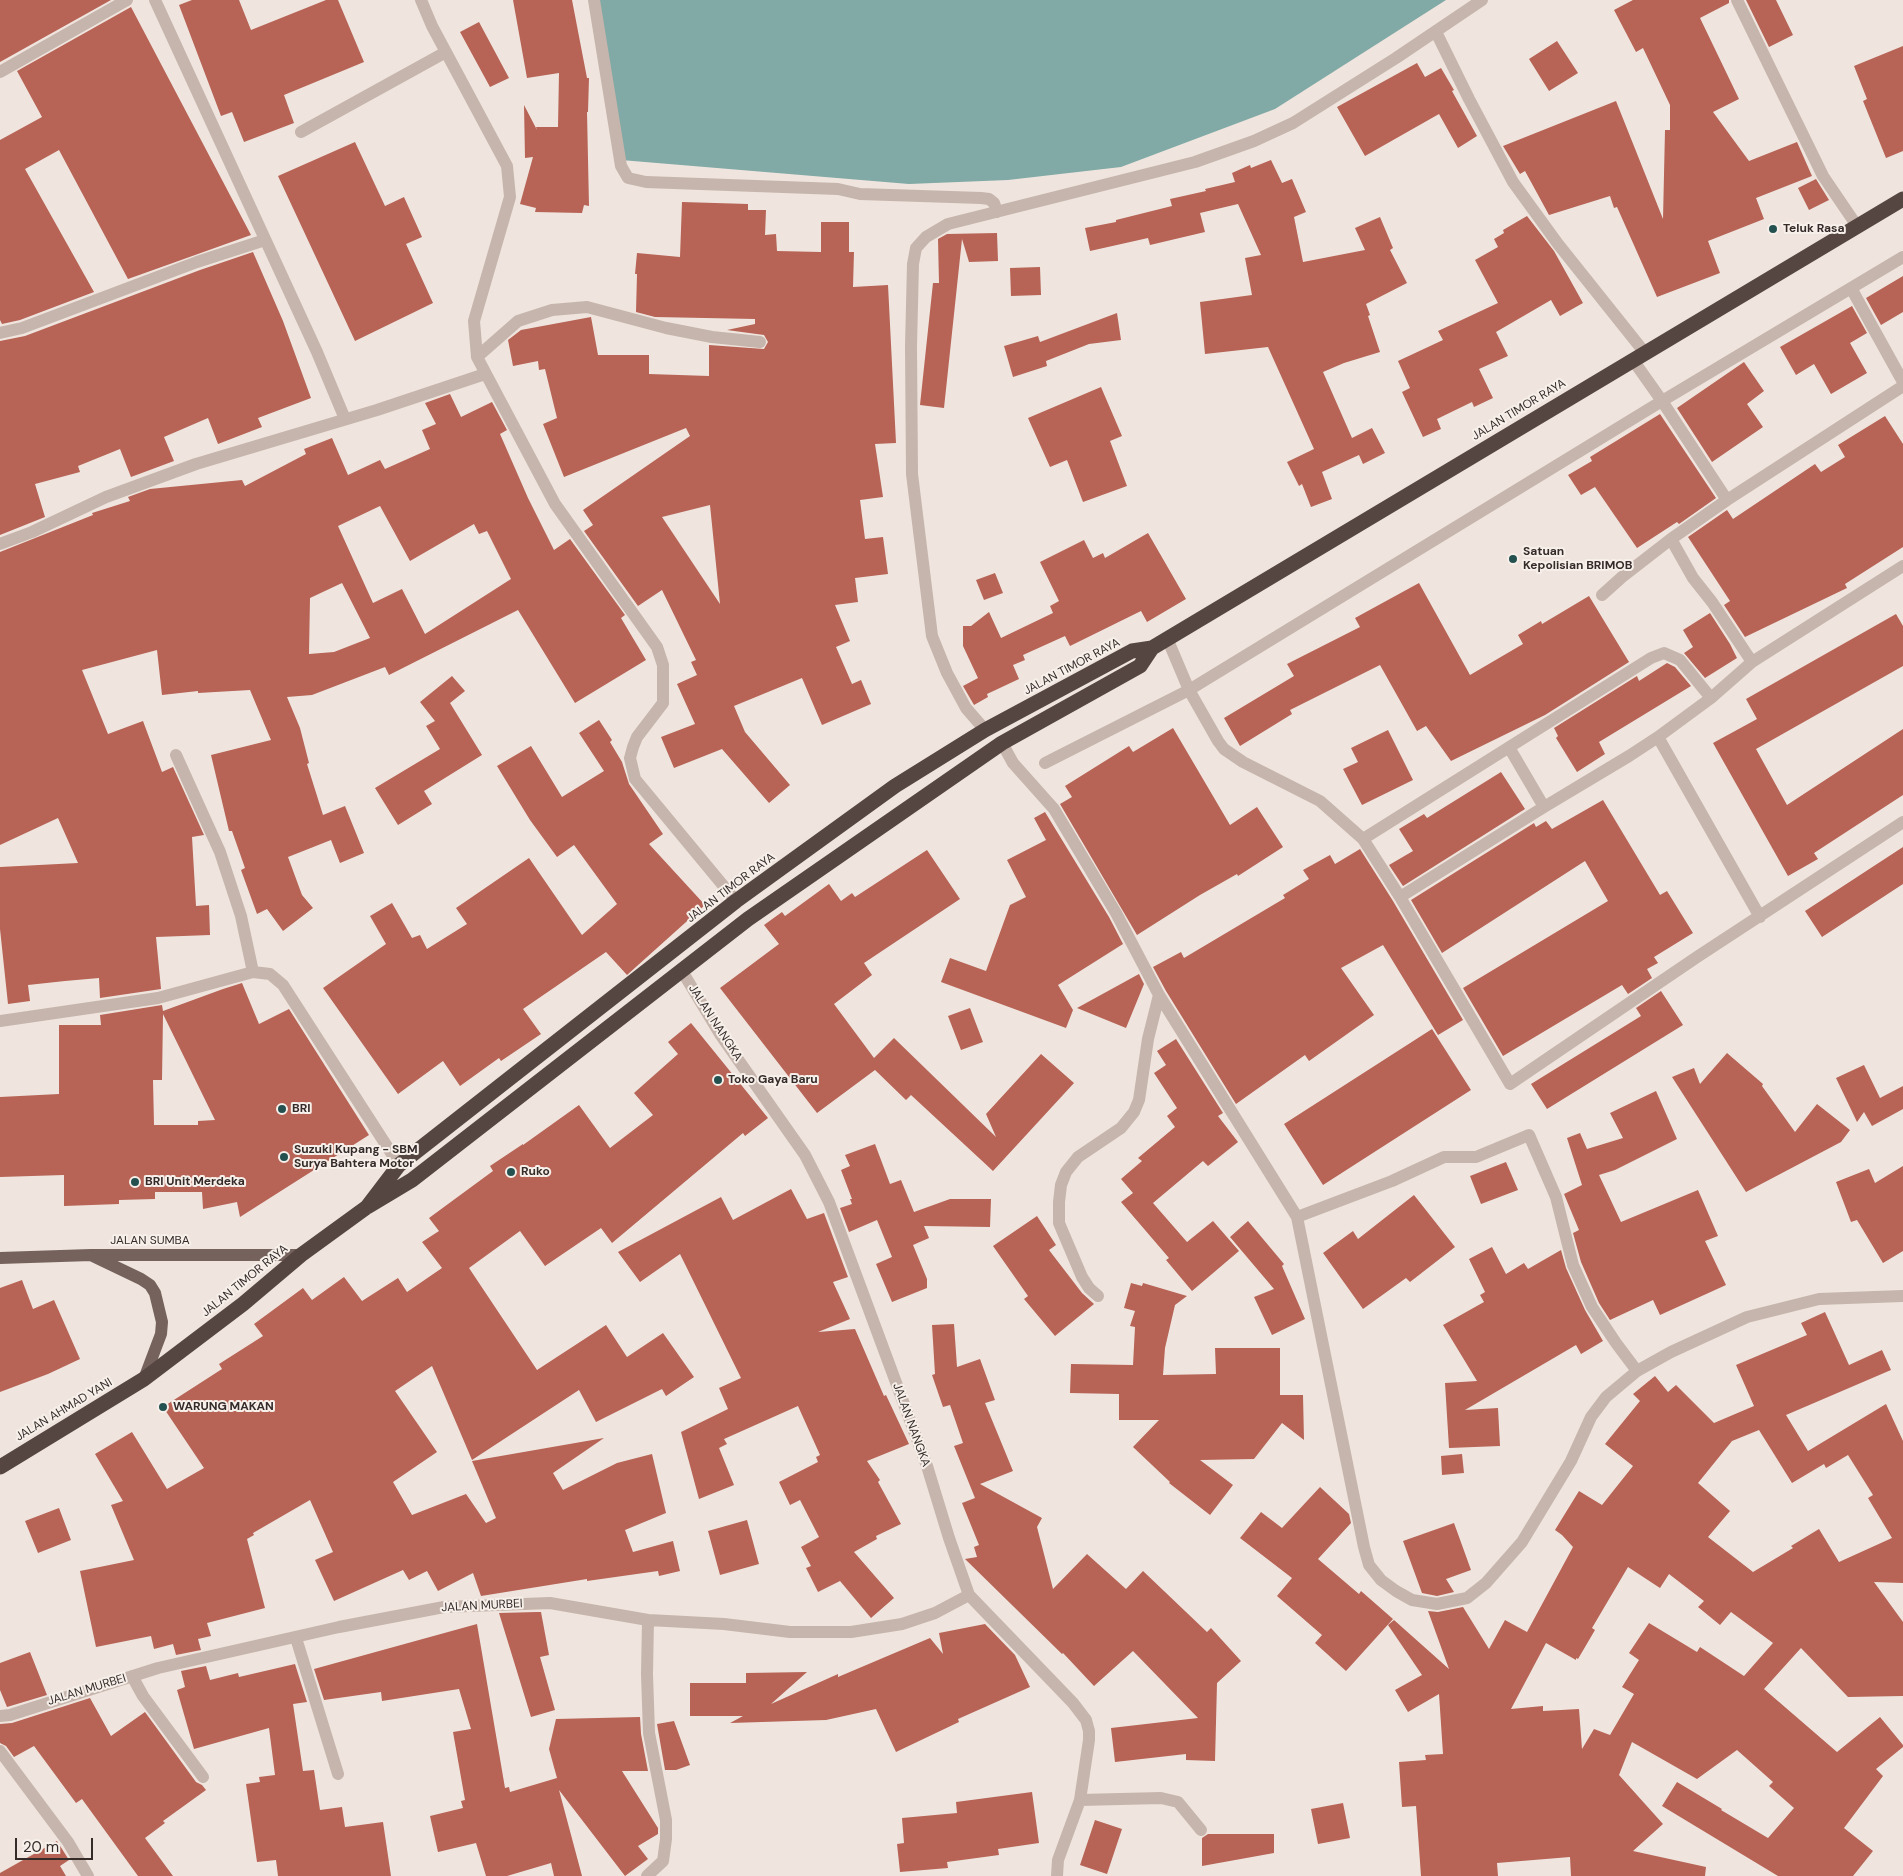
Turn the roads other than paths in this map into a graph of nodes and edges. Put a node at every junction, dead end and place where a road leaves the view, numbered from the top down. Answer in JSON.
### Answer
{"nodes":[{"id":1,"x":155,"y":0,"type":"edge"},
{"id":2,"x":421,"y":0,"type":"edge"},
{"id":3,"x":594,"y":0,"type":"edge"},
{"id":4,"x":1482,"y":0,"type":"edge"},
{"id":5,"x":1737,"y":0,"type":"edge"},
{"id":6,"x":121,"y":1,"type":"edge"},
{"id":7,"x":1436,"y":32,"type":"junction"},
{"id":8,"x":446,"y":52,"type":"junction"},
{"id":9,"x":0,"y":72,"type":"edge"},
{"id":10,"x":301,"y":132,"type":"dead end"},
{"id":11,"x":1903,"y":199,"type":"edge"},
{"id":12,"x":997,"y":212,"type":"junction"},
{"id":13,"x":1857,"y":226,"type":"junction"},
{"id":14,"x":266,"y":240,"type":"junction"},
{"id":15,"x":1903,"y":258,"type":"edge"},
{"id":16,"x":1851,"y":288,"type":"junction"},
{"id":17,"x":0,"y":333,"type":"edge"},
{"id":18,"x":760,"y":342,"type":"dead end"},
{"id":19,"x":1639,"y":356,"type":"junction"},
{"id":20,"x":477,"y":357,"type":"junction"},
{"id":21,"x":485,"y":374,"type":"junction"},
{"id":22,"x":1903,"y":382,"type":"edge"},
{"id":23,"x":1903,"y":386,"type":"edge"},
{"id":24,"x":1662,"y":401,"type":"junction"},
{"id":25,"x":345,"y":419,"type":"junction"},
{"id":26,"x":1727,"y":500,"type":"junction"},
{"id":27,"x":1671,"y":539,"type":"junction"},
{"id":28,"x":0,"y":544,"type":"edge"},
{"id":29,"x":1903,"y":566,"type":"edge"},
{"id":30,"x":1602,"y":595,"type":"dead end"},
{"id":31,"x":1167,"y":638,"type":"junction"},
{"id":32,"x":1152,"y":648,"type":"junction"},
{"id":33,"x":1752,"y":662,"type":"junction"},
{"id":34,"x":1189,"y":690,"type":"junction"},
{"id":35,"x":1711,"y":698,"type":"junction"},
{"id":36,"x":985,"y":730,"type":"junction"},
{"id":37,"x":1658,"y":737,"type":"junction"},
{"id":38,"x":1002,"y":743,"type":"junction"},
{"id":39,"x":1510,"y":749,"type":"junction"},
{"id":40,"x":176,"y":755,"type":"dead end"},
{"id":41,"x":1046,"y":763,"type":"dead end"},
{"id":42,"x":1544,"y":806,"type":"junction"},
{"id":43,"x":1903,"y":822,"type":"edge"},
{"id":44,"x":1363,"y":839,"type":"junction"},
{"id":45,"x":1400,"y":897,"type":"junction"},
{"id":46,"x":736,"y":901,"type":"junction"},
{"id":47,"x":1760,"y":917,"type":"junction"},
{"id":48,"x":682,"y":970,"type":"junction"},
{"id":49,"x":253,"y":972,"type":"junction"},
{"id":50,"x":1159,"y":995,"type":"junction"},
{"id":51,"x":0,"y":1021,"type":"edge"},
{"id":52,"x":399,"y":1165,"type":"junction"},
{"id":53,"x":367,"y":1207,"type":"junction"},
{"id":54,"x":1297,"y":1217,"type":"junction"},
{"id":55,"x":91,"y":1255,"type":"junction"},
{"id":56,"x":301,"y":1255,"type":"junction"},
{"id":57,"x":0,"y":1258,"type":"edge"},
{"id":58,"x":1098,"y":1296,"type":"dead end"},
{"id":59,"x":1903,"y":1296,"type":"edge"},
{"id":60,"x":1637,"y":1371,"type":"junction"},
{"id":61,"x":144,"y":1379,"type":"junction"},
{"id":62,"x":0,"y":1467,"type":"edge"},
{"id":63,"x":969,"y":1595,"type":"junction"},
{"id":64,"x":648,"y":1620,"type":"junction"},
{"id":65,"x":296,"y":1638,"type":"junction"},
{"id":66,"x":132,"y":1676,"type":"junction"},
{"id":67,"x":0,"y":1716,"type":"edge"},
{"id":68,"x":0,"y":1751,"type":"edge"},
{"id":69,"x":338,"y":1774,"type":"dead end"},
{"id":70,"x":203,"y":1776,"type":"dead end"},
{"id":71,"x":1080,"y":1800,"type":"junction"},
{"id":72,"x":1201,"y":1830,"type":"dead end"},
{"id":73,"x":88,"y":1876,"type":"edge"},
{"id":74,"x":647,"y":1876,"type":"edge"},
{"id":75,"x":1057,"y":1876,"type":"edge"}],
"edges":[{"from":1,"to":14,"type":"street"},
{"from":2,"to":8,"type":"street"},
{"from":3,"to":12,"type":"street"},
{"from":4,"to":7,"type":"street"},
{"from":5,"to":13,"type":"street"},
{"from":6,"to":9,"type":"street"},
{"from":7,"to":12,"type":"street"},
{"from":7,"to":19,"type":"street"},
{"from":8,"to":10,"type":"street"},
{"from":8,"to":20,"type":"street"},
{"from":11,"to":13,"type":"highway","name":"JALAN TIMOR RAYA"},
{"from":12,"to":36,"type":"street"},
{"from":13,"to":19,"type":"highway","name":"JALAN TIMOR RAYA"},
{"from":14,"to":17,"type":"street"},
{"from":14,"to":25,"type":"street"},
{"from":15,"to":16,"type":"street"},
{"from":16,"to":22,"type":"street"},
{"from":16,"to":24,"type":"street"},
{"from":18,"to":20,"type":"street"},
{"from":19,"to":24,"type":"street"},
{"from":19,"to":31,"type":"highway","name":"JALAN TIMOR RAYA"},
{"from":20,"to":21,"type":"street"},
{"from":21,"to":25,"type":"street"},
{"from":21,"to":46,"type":"street"},
{"from":23,"to":26,"type":"street"},
{"from":24,"to":26,"type":"street"},
{"from":24,"to":34,"type":"street"},
{"from":25,"to":28,"type":"street"},
{"from":26,"to":27,"type":"street"},
{"from":27,"to":30,"type":"street"},
{"from":27,"to":33,"type":"street"},
{"from":29,"to":33,"type":"street"},
{"from":31,"to":32,"type":"highway","name":"JALAN TIMOR RAYA"},
{"from":31,"to":34,"type":"street"},
{"from":32,"to":36,"type":"highway","name":"JALAN TIMOR RAYA"},
{"from":32,"to":38,"type":"highway","name":"JALAN TIMOR RAYA"},
{"from":33,"to":35,"type":"street"},
{"from":34,"to":41,"type":"street"},
{"from":34,"to":44,"type":"street"},
{"from":35,"to":37,"type":"street"},
{"from":35,"to":39,"type":"street"},
{"from":36,"to":46,"type":"highway","name":"JALAN TIMOR RAYA"},
{"from":37,"to":42,"type":"street"},
{"from":37,"to":47,"type":"street"},
{"from":38,"to":48,"type":"highway","name":"JALAN TIMOR RAYA"},
{"from":38,"to":50,"type":"street"},
{"from":39,"to":42,"type":"street"},
{"from":39,"to":44,"type":"street"},
{"from":40,"to":49,"type":"street"},
{"from":42,"to":45,"type":"street"},
{"from":43,"to":47,"type":"street"},
{"from":44,"to":45,"type":"street"},
{"from":45,"to":47,"type":"street"},
{"from":46,"to":52,"type":"highway","name":"JALAN TIMOR RAYA"},
{"from":48,"to":53,"type":"highway","name":"JALAN TIMOR RAYA"},
{"from":48,"to":63,"type":"street","name":"JALAN NANGKA"},
{"from":49,"to":51,"type":"street"},
{"from":49,"to":52,"type":"street"},
{"from":50,"to":54,"type":"street"},
{"from":50,"to":58,"type":"street"},
{"from":52,"to":53,"type":"highway","name":"JALAN TIMOR RAYA"},
{"from":53,"to":56,"type":"highway","name":"JALAN TIMOR RAYA"},
{"from":54,"to":60,"type":"street"},
{"from":54,"to":60,"type":"street"},
{"from":55,"to":56,"type":"main road","name":"JALAN SUMBA"},
{"from":55,"to":57,"type":"main road","name":"JALAN SUMBA"},
{"from":55,"to":61,"type":"main road"},
{"from":56,"to":61,"type":"highway","name":"JALAN TIMOR RAYA"},
{"from":59,"to":60,"type":"street"},
{"from":61,"to":62,"type":"highway","name":"JALAN AHMAD YANI"},
{"from":63,"to":64,"type":"street","name":"JALAN MURBEI"},
{"from":63,"to":71,"type":"street","name":"JALAN NANGKA"},
{"from":64,"to":65,"type":"street","name":"JALAN MURBEI"},
{"from":64,"to":74,"type":"street"},
{"from":65,"to":66,"type":"street","name":"JALAN MURBEI"},
{"from":65,"to":69,"type":"street"},
{"from":66,"to":67,"type":"street","name":"JALAN MURBEI"},
{"from":66,"to":70,"type":"street"},
{"from":68,"to":73,"type":"street"},
{"from":71,"to":72,"type":"street"},
{"from":71,"to":75,"type":"street","name":"JALAN NANGKA"}]}
